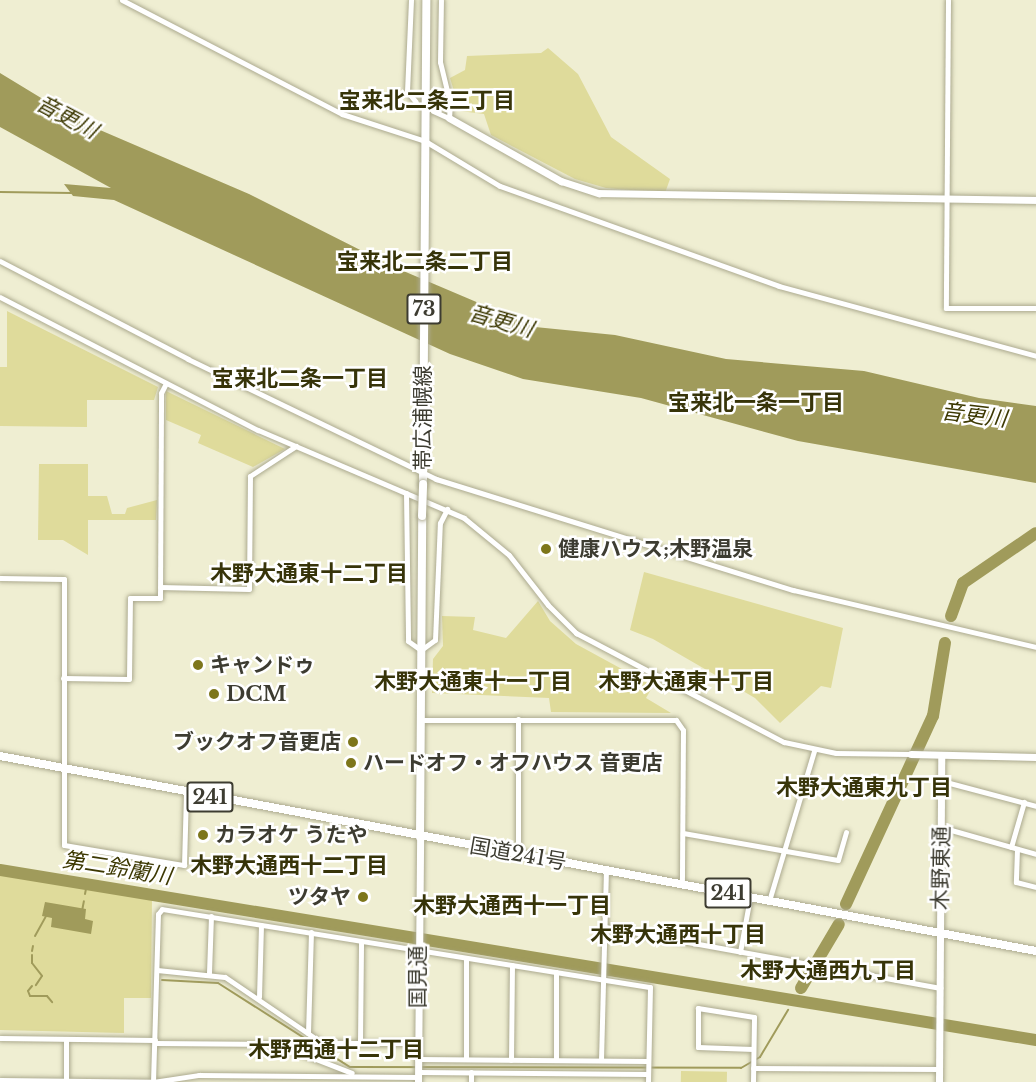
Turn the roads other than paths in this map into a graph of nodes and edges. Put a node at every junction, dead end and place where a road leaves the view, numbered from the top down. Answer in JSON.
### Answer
{"nodes":[{"id":1,"x":122,"y":0,"type":"edge"},
{"id":2,"x":411,"y":0,"type":"edge"},
{"id":3,"x":426,"y":0,"type":"edge"},
{"id":4,"x":441,"y":0,"type":"edge"},
{"id":5,"x":948,"y":0,"type":"edge"},
{"id":6,"x":416,"y":102,"type":"dead end"},
{"id":7,"x":433,"y":111,"type":"dead end"},
{"id":8,"x":449,"y":117,"type":"junction"},
{"id":9,"x":425,"y":141,"type":"junction"},
{"id":10,"x":946,"y":199,"type":"junction"},
{"id":11,"x":1036,"y":200,"type":"edge"},
{"id":12,"x":0,"y":261,"type":"edge"},
{"id":13,"x":0,"y":297,"type":"edge"},
{"id":14,"x":1036,"y":308,"type":"edge"},
{"id":15,"x":1036,"y":356,"type":"edge"},
{"id":16,"x":166,"y":383,"type":"junction"},
{"id":17,"x":296,"y":446,"type":"junction"},
{"id":18,"x":423,"y":473,"type":"junction"},
{"id":19,"x":406,"y":493,"type":"junction"},
{"id":20,"x":447,"y":509,"type":"junction"},
{"id":21,"x":0,"y":578,"type":"edge"},
{"id":22,"x":160,"y":587,"type":"junction"},
{"id":23,"x":1036,"y":648,"type":"edge"},
{"id":24,"x":421,"y":650,"type":"junction"},
{"id":25,"x":63,"y":678,"type":"junction"},
{"id":26,"x":518,"y":719,"type":"junction"},
{"id":27,"x":421,"y":720,"type":"junction"},
{"id":28,"x":814,"y":751,"type":"junction"},
{"id":29,"x":915,"y":754,"type":"joint"},
{"id":30,"x":941,"y":755,"type":"junction"},
{"id":31,"x":0,"y":756,"type":"edge"},
{"id":32,"x":1036,"y":757,"type":"edge"},
{"id":33,"x":64,"y":769,"type":"junction"},
{"id":34,"x":942,"y":781,"type":"junction"},
{"id":35,"x":186,"y":792,"type":"junction"},
{"id":36,"x":1024,"y":802,"type":"junction"},
{"id":37,"x":1036,"y":806,"type":"edge"},
{"id":38,"x":942,"y":830,"type":"junction"},
{"id":39,"x":846,"y":832,"type":"dead end"},
{"id":40,"x":683,"y":833,"type":"junction"},
{"id":41,"x":420,"y":837,"type":"junction"},
{"id":42,"x":1014,"y":848,"type":"junction"},
{"id":43,"x":782,"y":850,"type":"junction"},
{"id":44,"x":518,"y":853,"type":"junction"},
{"id":45,"x":1036,"y":854,"type":"edge"},
{"id":46,"x":606,"y":870,"type":"junction"},
{"id":47,"x":682,"y":885,"type":"junction"},
{"id":48,"x":1036,"y":888,"type":"edge"},
{"id":49,"x":750,"y":897,"type":"junction"},
{"id":50,"x":769,"y":901,"type":"junction"},
{"id":51,"x":211,"y":916,"type":"junction"},
{"id":52,"x":261,"y":925,"type":"junction"},
{"id":53,"x":604,"y":927,"type":"junction"},
{"id":54,"x":311,"y":932,"type":"junction"},
{"id":55,"x":940,"y":932,"type":"junction"},
{"id":56,"x":361,"y":941,"type":"junction"},
{"id":57,"x":419,"y":946,"type":"junction"},
{"id":58,"x":1036,"y":951,"type":"edge"},
{"id":59,"x":740,"y":952,"type":"junction"},
{"id":60,"x":466,"y":958,"type":"junction"},
{"id":61,"x":512,"y":965,"type":"junction"},
{"id":62,"x":157,"y":970,"type":"junction"},
{"id":63,"x":556,"y":972,"type":"junction"},
{"id":64,"x":209,"y":973,"type":"junction"},
{"id":65,"x":603,"y":980,"type":"junction"},
{"id":66,"x":940,"y":988,"type":"junction"},
{"id":67,"x":259,"y":997,"type":"junction"},
{"id":68,"x":308,"y":1033,"type":"junction"},
{"id":69,"x":0,"y":1038,"type":"edge"},
{"id":70,"x":66,"y":1040,"type":"junction"},
{"id":71,"x":155,"y":1041,"type":"junction"},
{"id":72,"x":360,"y":1042,"type":"junction"},
{"id":73,"x":418,"y":1043,"type":"junction"},
{"id":74,"x":753,"y":1049,"type":"junction"},
{"id":75,"x":418,"y":1059,"type":"junction"},
{"id":76,"x":466,"y":1059,"type":"junction"},
{"id":77,"x":511,"y":1060,"type":"junction"},
{"id":78,"x":556,"y":1060,"type":"junction"},
{"id":79,"x":602,"y":1060,"type":"junction"},
{"id":80,"x":648,"y":1061,"type":"junction"},
{"id":81,"x":753,"y":1068,"type":"junction"},
{"id":82,"x":939,"y":1069,"type":"junction"},
{"id":83,"x":471,"y":1072,"type":"junction"},
{"id":84,"x":529,"y":1073,"type":"junction"},
{"id":85,"x":589,"y":1073,"type":"junction"},
{"id":86,"x":648,"y":1074,"type":"junction"},
{"id":87,"x":357,"y":1075,"type":"junction"},
{"id":88,"x":418,"y":1077,"type":"edge"},
{"id":89,"x":0,"y":1080,"type":"edge"},
{"id":90,"x":66,"y":1081,"type":"edge"},
{"id":91,"x":153,"y":1082,"type":"edge"},
{"id":92,"x":471,"y":1082,"type":"edge"},
{"id":93,"x":529,"y":1082,"type":"edge"},
{"id":94,"x":588,"y":1082,"type":"edge"},
{"id":95,"x":648,"y":1082,"type":"edge"},
{"id":96,"x":753,"y":1082,"type":"edge"},
{"id":97,"x":939,"y":1082,"type":"edge"}],
"edges":[{"from":1,"to":9,"type":"street"},
{"from":2,"to":6,"type":"street"},
{"from":3,"to":9,"type":"main road","name":"帯広浦幌線","number":"73"},
{"from":4,"to":8,"type":"street"},
{"from":5,"to":10,"type":"street"},
{"from":7,"to":8,"type":"street"},
{"from":8,"to":10,"type":"street"},
{"from":9,"to":15,"type":"street"},
{"from":9,"to":18,"type":"main road","name":"帯広浦幌線","number":"73"},
{"from":10,"to":11,"type":"street"},
{"from":10,"to":14,"type":"street"},
{"from":12,"to":18,"type":"street"},
{"from":13,"to":16,"type":"street"},
{"from":16,"to":17,"type":"street"},
{"from":16,"to":22,"type":"street"},
{"from":17,"to":19,"type":"street"},
{"from":17,"to":22,"type":"street"},
{"from":18,"to":23,"type":"street"},
{"from":18,"to":24,"type":"main road","name":"帯広浦幌線","number":"73","bridge":true},
{"from":19,"to":20,"type":"street"},
{"from":19,"to":24,"type":"street"},
{"from":20,"to":24,"type":"street"},
{"from":20,"to":28,"type":"street"},
{"from":21,"to":25,"type":"street"},
{"from":22,"to":25,"type":"street"},
{"from":24,"to":27,"type":"main road","name":"帯広浦幌線","number":"73"},
{"from":25,"to":33,"type":"street"},
{"from":26,"to":27,"type":"street"},
{"from":26,"to":40,"type":"street"},
{"from":26,"to":44,"type":"street"},
{"from":27,"to":41,"type":"main road","name":"帯広浦幌線","number":"73"},
{"from":28,"to":29,"type":"street"},
{"from":28,"to":43,"type":"street"},
{"from":29,"to":30,"type":"street"},
{"from":30,"to":32,"type":"street"},
{"from":30,"to":34,"type":"street","name":"木野東通"},
{"from":31,"to":33,"type":"main road","name":"国道241号","number":"241"},
{"from":33,"to":35,"type":"main road","name":"国道241号","number":"241"},
{"from":33,"to":35,"type":"street"},
{"from":34,"to":36,"type":"street"},
{"from":34,"to":38,"type":"street","name":"木野東通"},
{"from":35,"to":41,"type":"main road","name":"国道241号","number":"241"},
{"from":36,"to":37,"type":"street"},
{"from":36,"to":42,"type":"street"},
{"from":38,"to":42,"type":"street"},
{"from":38,"to":55,"type":"street","name":"木野東通"},
{"from":39,"to":43,"type":"street"},
{"from":40,"to":43,"type":"street"},
{"from":40,"to":47,"type":"street"},
{"from":41,"to":44,"type":"main road","name":"国道241号","number":"241"},
{"from":41,"to":57,"type":"street","name":"国見通"},
{"from":42,"to":45,"type":"street"},
{"from":42,"to":48,"type":"street"},
{"from":43,"to":50,"type":"street"},
{"from":44,"to":46,"type":"main road","name":"国道241号","number":"241"},
{"from":46,"to":47,"type":"main road","name":"国道241号","number":"241"},
{"from":46,"to":53,"type":"street"},
{"from":47,"to":49,"type":"main road","name":"国道241号","number":"241"},
{"from":49,"to":50,"type":"main road","name":"国道241号","number":"241"},
{"from":49,"to":59,"type":"street"},
{"from":50,"to":55,"type":"main road","name":"国道241号","number":"241"},
{"from":51,"to":52,"type":"street"},
{"from":51,"to":62,"type":"street"},
{"from":51,"to":64,"type":"street"},
{"from":52,"to":54,"type":"street"},
{"from":52,"to":67,"type":"street"},
{"from":53,"to":59,"type":"street"},
{"from":53,"to":65,"type":"street"},
{"from":54,"to":56,"type":"street"},
{"from":54,"to":68,"type":"street"},
{"from":55,"to":58,"type":"main road","name":"国道241号","number":"241"},
{"from":55,"to":66,"type":"street","name":"木野東通"},
{"from":56,"to":57,"type":"street"},
{"from":56,"to":72,"type":"street"},
{"from":57,"to":60,"type":"street"},
{"from":57,"to":73,"type":"street","name":"国見通"},
{"from":59,"to":66,"type":"street"},
{"from":60,"to":61,"type":"street"},
{"from":60,"to":76,"type":"street"},
{"from":61,"to":63,"type":"street"},
{"from":61,"to":77,"type":"street"},
{"from":62,"to":64,"type":"street"},
{"from":62,"to":71,"type":"street"},
{"from":63,"to":65,"type":"street"},
{"from":63,"to":78,"type":"street"},
{"from":64,"to":67,"type":"street"},
{"from":65,"to":79,"type":"street"},
{"from":65,"to":80,"type":"street"},
{"from":66,"to":82,"type":"street","name":"木野東通"},
{"from":67,"to":68,"type":"street"},
{"from":68,"to":72,"type":"street"},
{"from":69,"to":70,"type":"street"},
{"from":70,"to":71,"type":"street"},
{"from":70,"to":90,"type":"street"},
{"from":71,"to":87,"type":"street"},
{"from":71,"to":91,"type":"street"},
{"from":72,"to":73,"type":"street"},
{"from":73,"to":75,"type":"street","name":"国見通"},
{"from":74,"to":74,"type":"street"},
{"from":74,"to":81,"type":"street"},
{"from":75,"to":76,"type":"street"},
{"from":75,"to":88,"type":"street","name":"国見通"},
{"from":76,"to":77,"type":"street"},
{"from":77,"to":78,"type":"street"},
{"from":78,"to":79,"type":"street"},
{"from":79,"to":80,"type":"street"},
{"from":80,"to":86,"type":"street"},
{"from":81,"to":82,"type":"street"},
{"from":81,"to":96,"type":"street"},
{"from":82,"to":97,"type":"street","name":"木野東通"},
{"from":83,"to":84,"type":"street"},
{"from":83,"to":88,"type":"street"},
{"from":83,"to":92,"type":"street"},
{"from":84,"to":85,"type":"street"},
{"from":84,"to":93,"type":"street"},
{"from":85,"to":86,"type":"street"},
{"from":85,"to":94,"type":"street"},
{"from":86,"to":95,"type":"street"},
{"from":87,"to":88,"type":"street"},
{"from":87,"to":91,"type":"street"},
{"from":89,"to":90,"type":"street"},
{"from":90,"to":91,"type":"street"}]}
